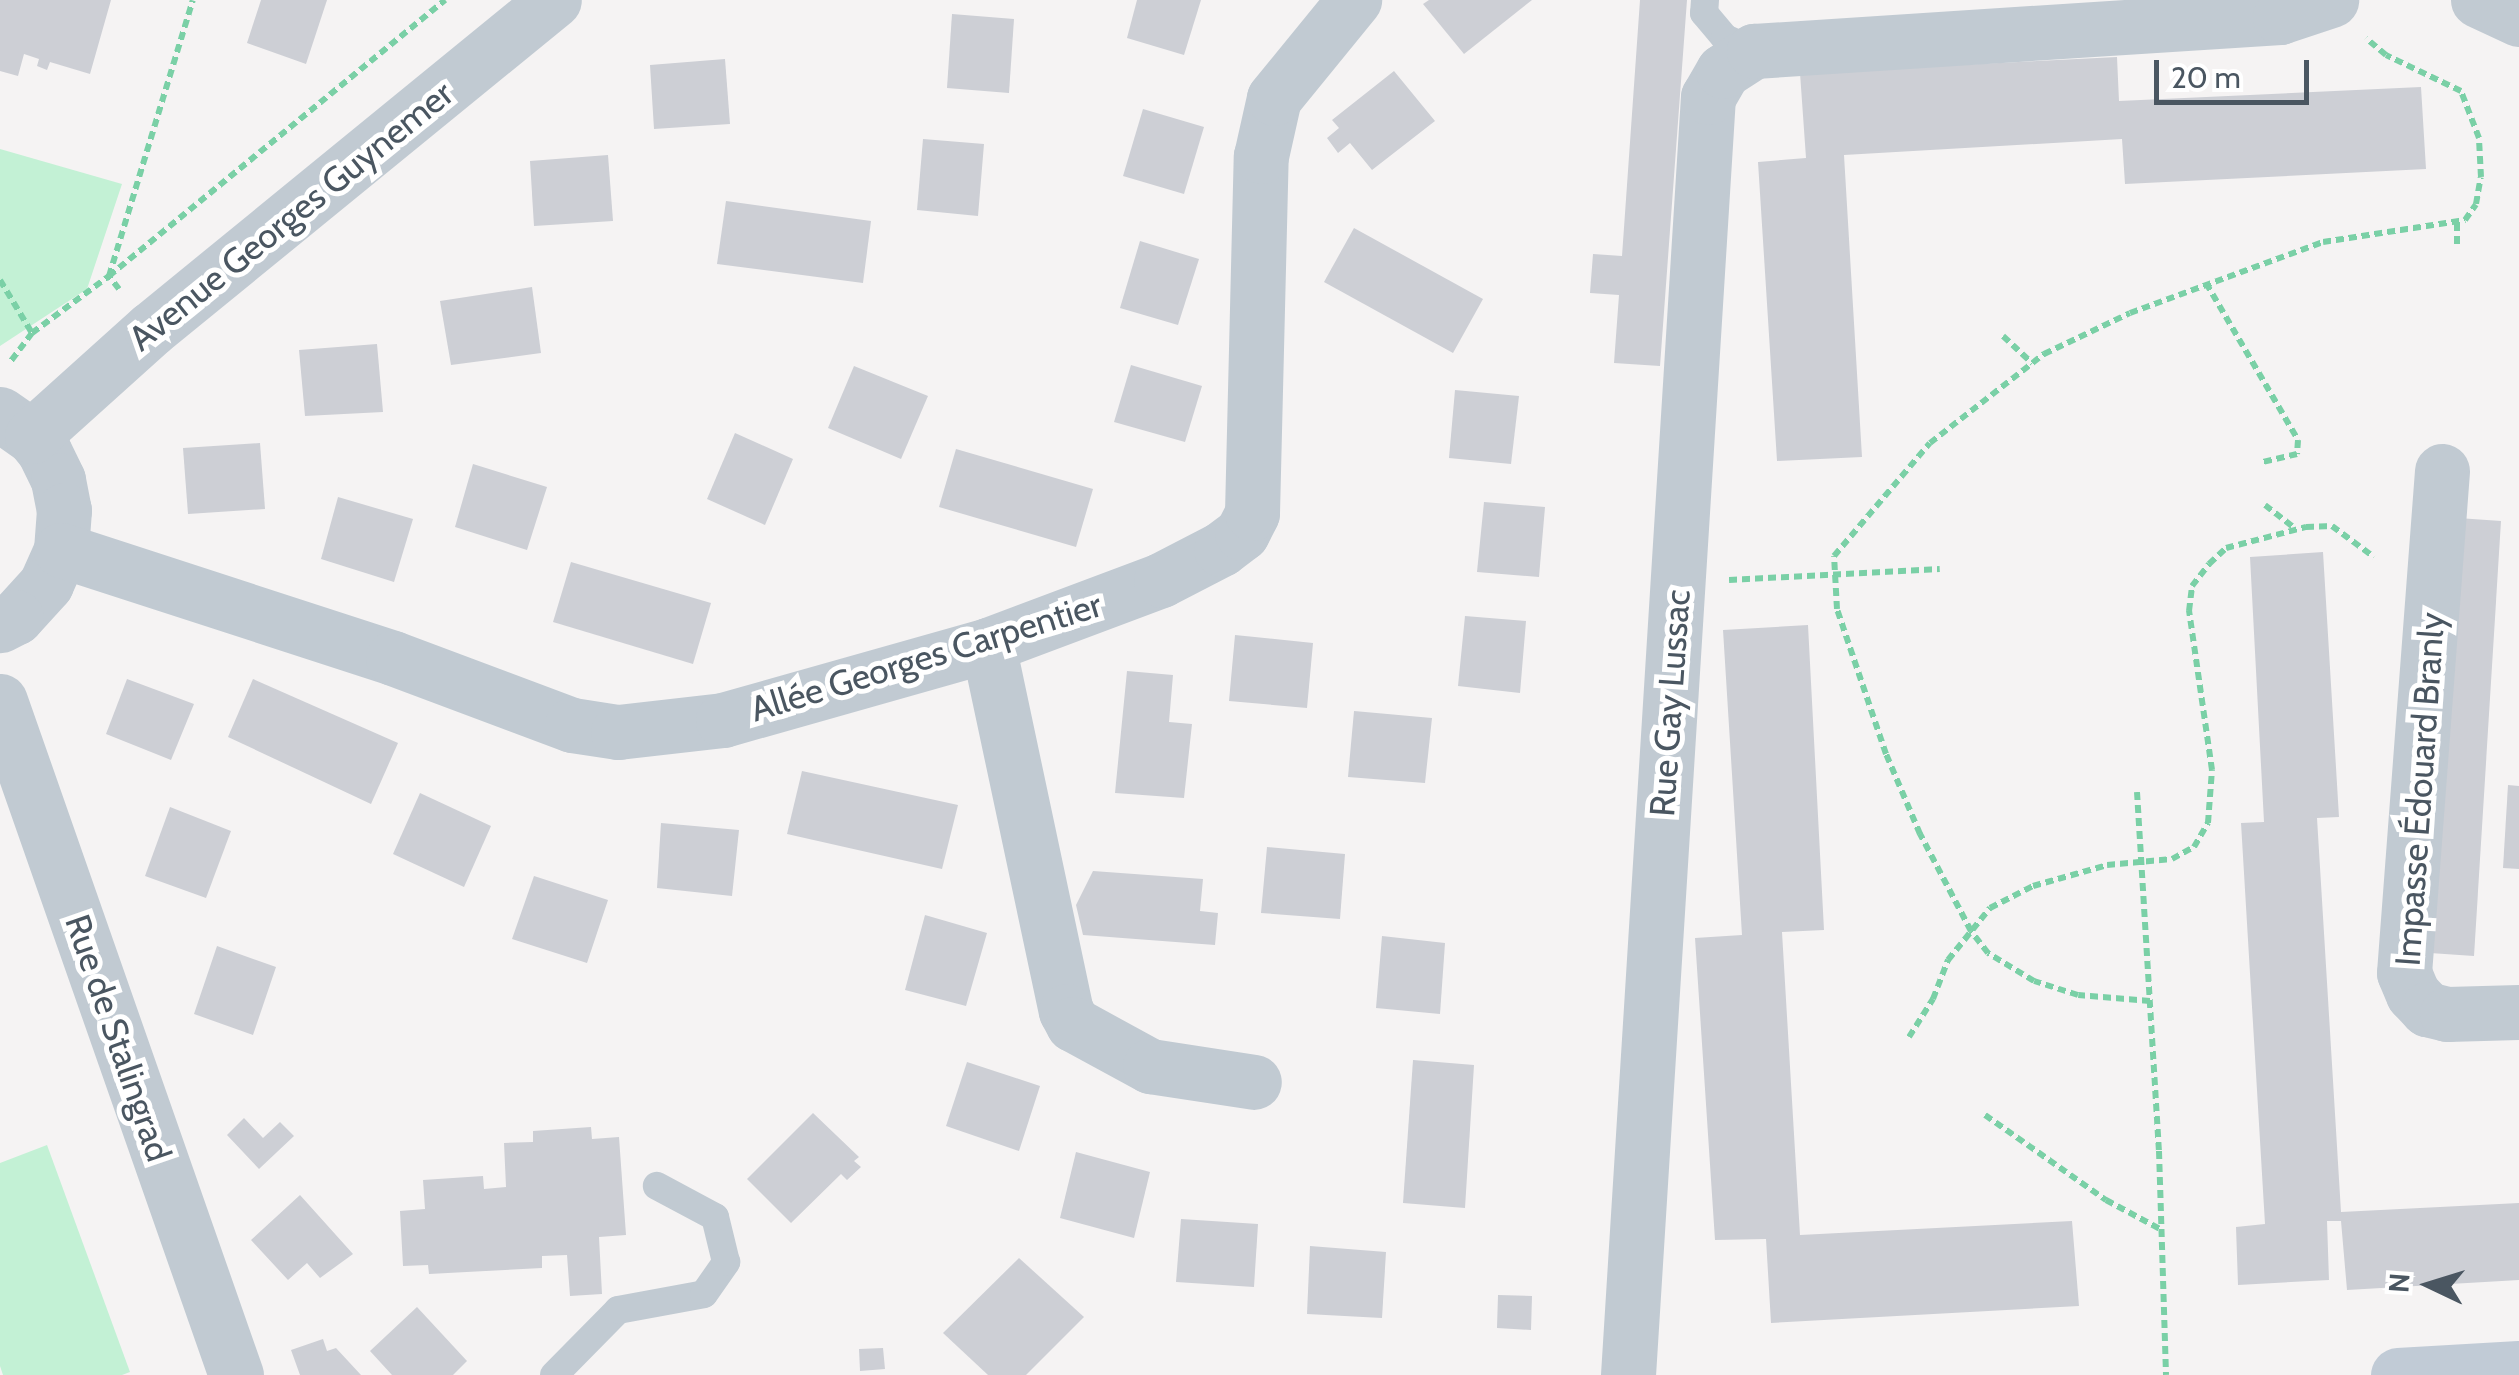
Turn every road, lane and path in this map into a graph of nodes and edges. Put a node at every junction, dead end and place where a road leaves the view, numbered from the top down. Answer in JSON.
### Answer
{"nodes":[{"id":1,"x":193,"y":0,"type":"edge"},
{"id":2,"x":445,"y":0,"type":"edge"},
{"id":3,"x":554,"y":0,"type":"edge"},
{"id":4,"x":1354,"y":0,"type":"edge"},
{"id":5,"x":1705,"y":0,"type":"edge"},
{"id":6,"x":2478,"y":0,"type":"edge"},
{"id":7,"x":2329,"y":2,"type":"edge"},
{"id":8,"x":2519,"y":19,"type":"edge"},
{"id":9,"x":1754,"y":51,"type":"junction"},
{"id":10,"x":2457,"y":222,"type":"junction"},
{"id":11,"x":2458,"y":244,"type":"dead end"},
{"id":12,"x":109,"y":276,"type":"junction"},
{"id":13,"x":0,"y":280,"type":"edge"},
{"id":14,"x":2206,"y":283,"type":"junction"},
{"id":15,"x":152,"y":329,"type":"junction"},
{"id":16,"x":32,"y":333,"type":"junction"},
{"id":17,"x":2003,"y":336,"type":"dead end"},
{"id":18,"x":2032,"y":363,"type":"junction"},
{"id":19,"x":30,"y":421,"type":"edge"},
{"id":20,"x":2261,"y":462,"type":"dead end"},
{"id":21,"x":2442,"y":470,"type":"dead end"},
{"id":22,"x":2265,"y":505,"type":"dead end"},
{"id":23,"x":2294,"y":528,"type":"junction"},
{"id":24,"x":60,"y":550,"type":"junction"},
{"id":25,"x":2374,"y":557,"type":"dead end"},
{"id":26,"x":1940,"y":569,"type":"dead end"},
{"id":27,"x":1832,"y":576,"type":"junction"},
{"id":28,"x":1677,"y":581,"type":"junction"},
{"id":29,"x":0,"y":625,"type":"edge"},
{"id":30,"x":988,"y":644,"type":"junction"},
{"id":31,"x":0,"y":701,"type":"edge"},
{"id":32,"x":2137,"y":792,"type":"dead end"},
{"id":33,"x":2142,"y":861,"type":"junction"},
{"id":34,"x":1972,"y":931,"type":"junction"},
{"id":35,"x":2150,"y":1001,"type":"junction"},
{"id":36,"x":2519,"y":1012,"type":"edge"},
{"id":37,"x":1910,"y":1038,"type":"dead end"},
{"id":38,"x":1254,"y":1082,"type":"dead end"},
{"id":39,"x":1984,"y":1115,"type":"dead end"},
{"id":40,"x":657,"y":1186,"type":"dead end"},
{"id":41,"x":2161,"y":1230,"type":"junction"},
{"id":42,"x":2519,"y":1368,"type":"edge"},
{"id":43,"x":236,"y":1375,"type":"edge"},
{"id":44,"x":554,"y":1375,"type":"edge"},
{"id":45,"x":1628,"y":1375,"type":"edge"},
{"id":46,"x":2166,"y":1375,"type":"edge"},
{"id":47,"x":2398,"y":1375,"type":"edge"}],
"edges":[{"from":1,"to":12,"type":"path"},
{"from":2,"to":12,"type":"path"},
{"from":3,"to":15,"type":"street","name":"Avenue Georges Guynemer"},
{"from":4,"to":30,"type":"street","name":"Allée Georges Carpentier"},
{"from":5,"to":9,"type":"lane"},
{"from":6,"to":8,"type":"street"},
{"from":7,"to":9,"type":"street"},
{"from":7,"to":10,"type":"path"},
{"from":9,"to":28,"type":"street","name":"Rue Gay Lussac"},
{"from":10,"to":11,"type":"path"},
{"from":10,"to":14,"type":"path"},
{"from":12,"to":15,"type":"path"},
{"from":12,"to":16,"type":"path"},
{"from":13,"to":16,"type":"path"},
{"from":14,"to":18,"type":"path"},
{"from":14,"to":20,"type":"path"},
{"from":15,"to":19,"type":"street","name":"Avenue Georges Guynemer"},
{"from":16,"to":19,"type":"path"},
{"from":17,"to":18,"type":"path"},
{"from":18,"to":27,"type":"path"},
{"from":19,"to":24,"type":"street"},
{"from":21,"to":36,"type":"street","name":"Impasse Édouard Branly"},
{"from":22,"to":23,"type":"path"},
{"from":23,"to":25,"type":"path"},
{"from":23,"to":33,"type":"path"},
{"from":24,"to":29,"type":"street"},
{"from":24,"to":30,"type":"street","name":"Allée Georges Carpentier"},
{"from":26,"to":27,"type":"path"},
{"from":27,"to":28,"type":"path"},
{"from":27,"to":34,"type":"path"},
{"from":28,"to":45,"type":"street","name":"Rue Gay Lussac"},
{"from":30,"to":38,"type":"street"},
{"from":31,"to":43,"type":"street","name":"Rue de Stalingrad"},
{"from":32,"to":33,"type":"path"},
{"from":33,"to":34,"type":"path"},
{"from":33,"to":35,"type":"path"},
{"from":34,"to":35,"type":"path"},
{"from":34,"to":37,"type":"path"},
{"from":35,"to":41,"type":"path"},
{"from":39,"to":41,"type":"path"},
{"from":40,"to":44,"type":"lane"},
{"from":41,"to":46,"type":"path"},
{"from":42,"to":47,"type":"street"}]}
